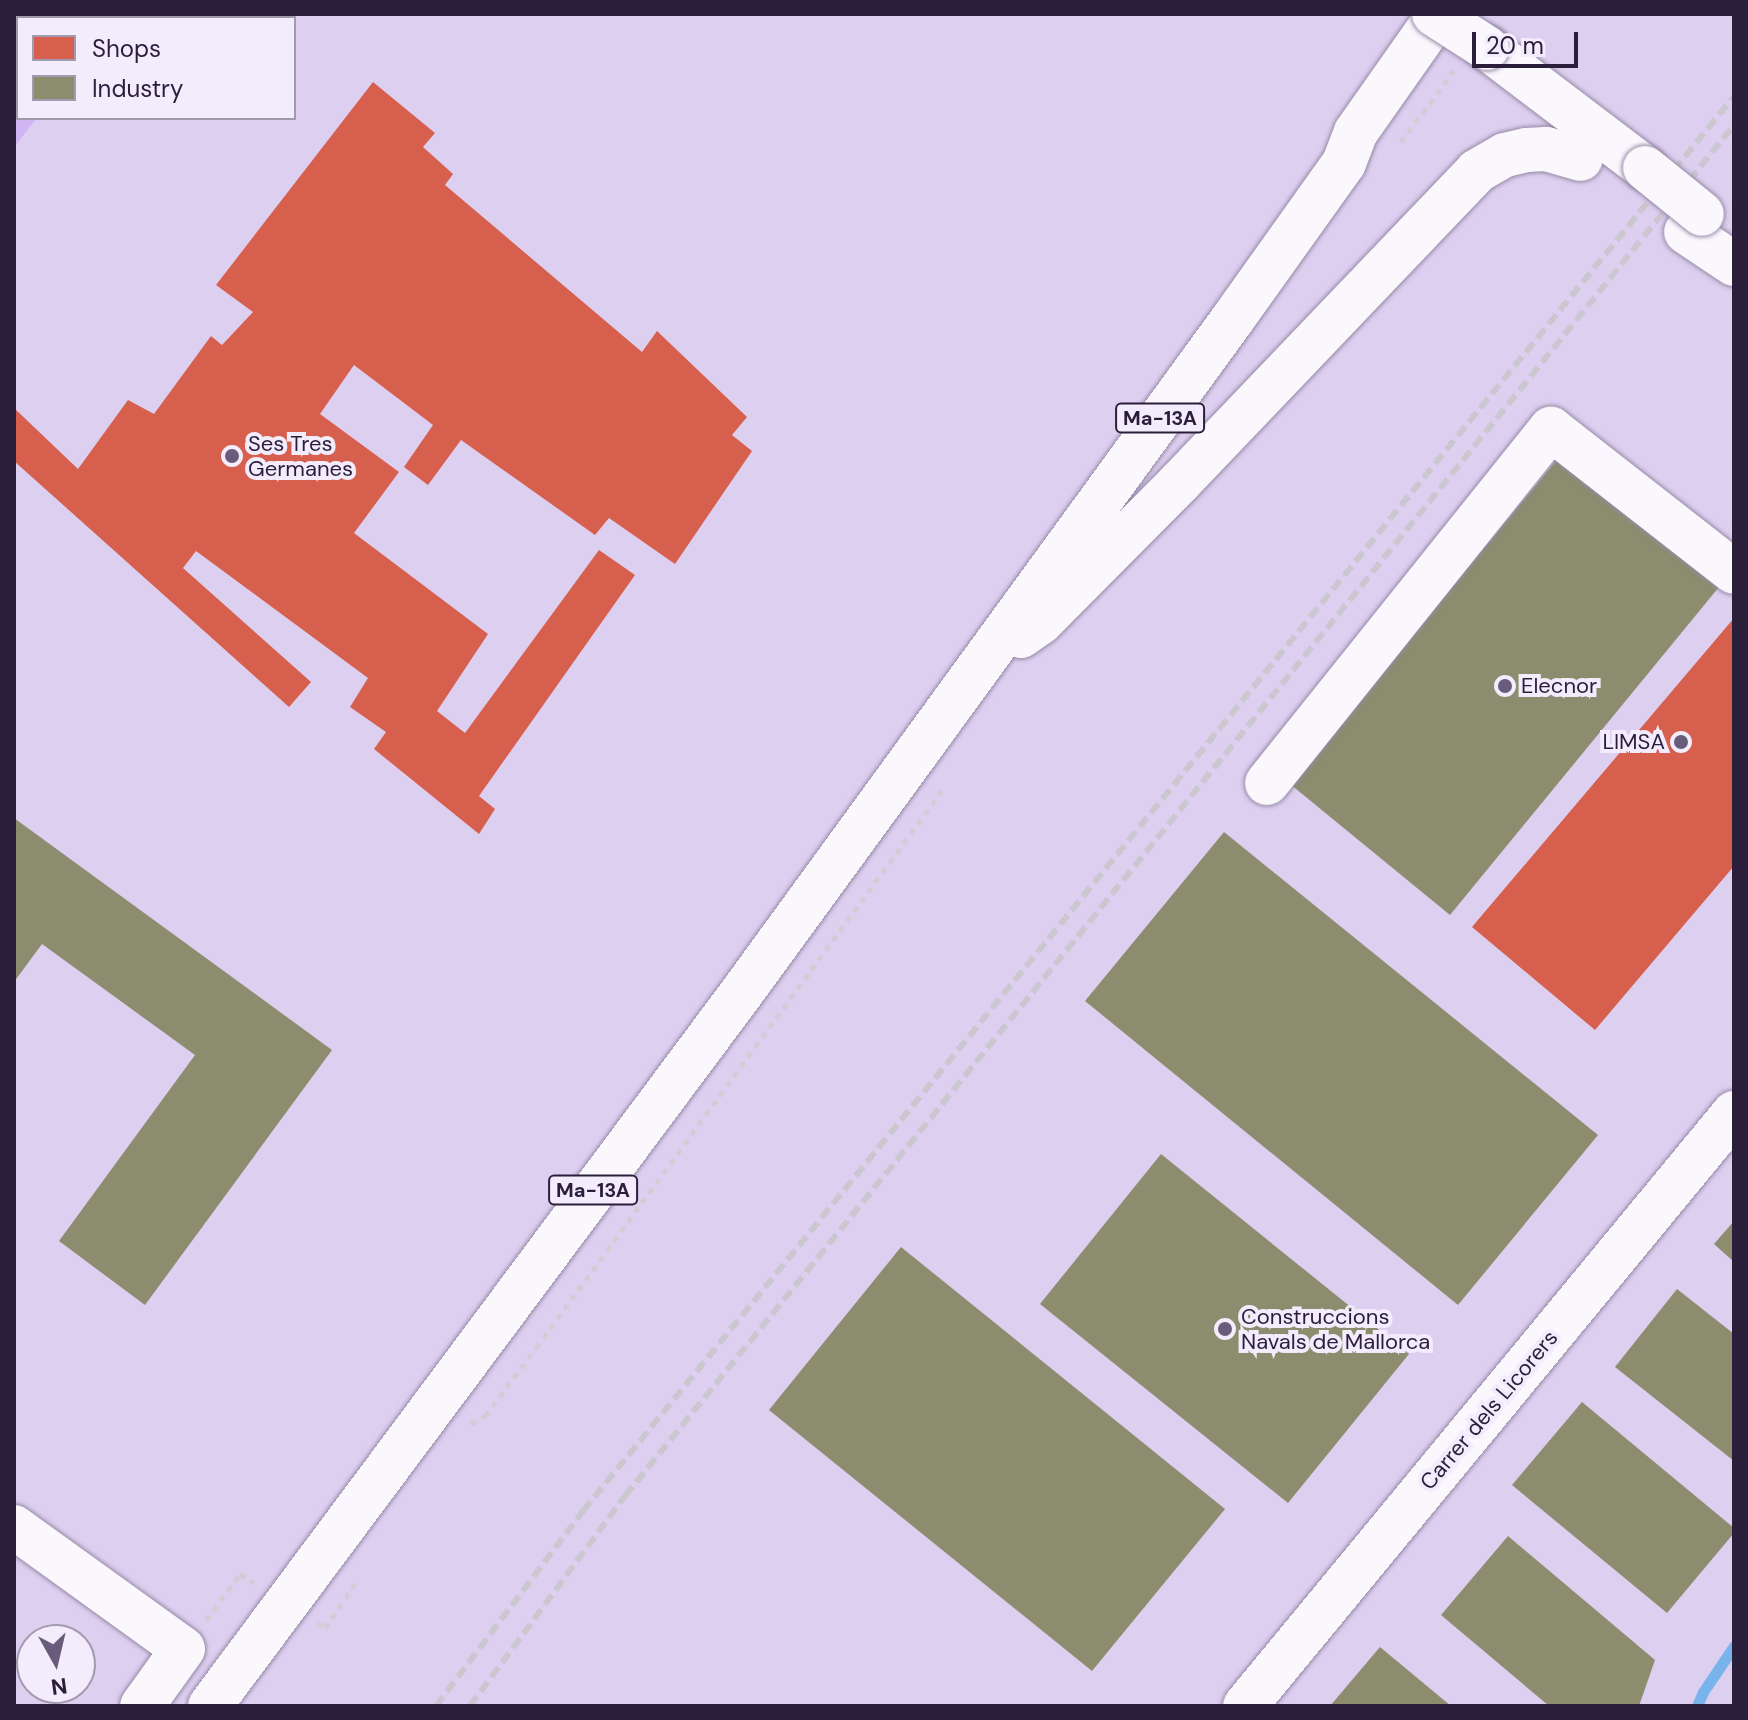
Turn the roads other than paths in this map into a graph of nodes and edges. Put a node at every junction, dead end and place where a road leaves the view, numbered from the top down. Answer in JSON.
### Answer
{"nodes":[{"id":1,"x":1437,"y":14,"type":"edge"},
{"id":2,"x":1476,"y":31,"type":"edge"},
{"id":3,"x":1344,"y":163,"type":"junction"},
{"id":4,"x":1637,"y":178,"type":"junction"},
{"id":5,"x":1694,"y":223,"type":"junction"},
{"id":6,"x":1734,"y":245,"type":"edge"},
{"id":7,"x":1734,"y":264,"type":"edge"},
{"id":8,"x":1734,"y":572,"type":"edge"},
{"id":9,"x":973,"y":670,"type":"junction"},
{"id":10,"x":1267,"y":783,"type":"dead end"},
{"id":11,"x":1734,"y":1113,"type":"edge"},
{"id":12,"x":14,"y":1527,"type":"edge"},
{"id":13,"x":142,"y":1706,"type":"edge"},
{"id":14,"x":210,"y":1706,"type":"edge"},
{"id":15,"x":1245,"y":1706,"type":"edge"}],
"edges":[{"from":1,"to":2,"type":"main road","bridge":true},
{"from":1,"to":3,"type":"main road","number":"Ma-13A"},
{"from":2,"to":3,"type":"main road","number":"Ma-13A"},
{"from":2,"to":4,"type":"main road"},
{"from":3,"to":9,"type":"main road","number":"Ma-13A"},
{"from":4,"to":5,"type":"main road","bridge":true},
{"from":4,"to":9,"type":"main road"},
{"from":5,"to":6,"type":"main road"},
{"from":5,"to":7,"type":"main road"},
{"from":8,"to":10,"type":"main road"},
{"from":9,"to":14,"type":"main road","number":"Ma-13A"},
{"from":11,"to":15,"type":"main road","name":"Carrer dels Licorers"},
{"from":12,"to":13,"type":"main road"}]}
